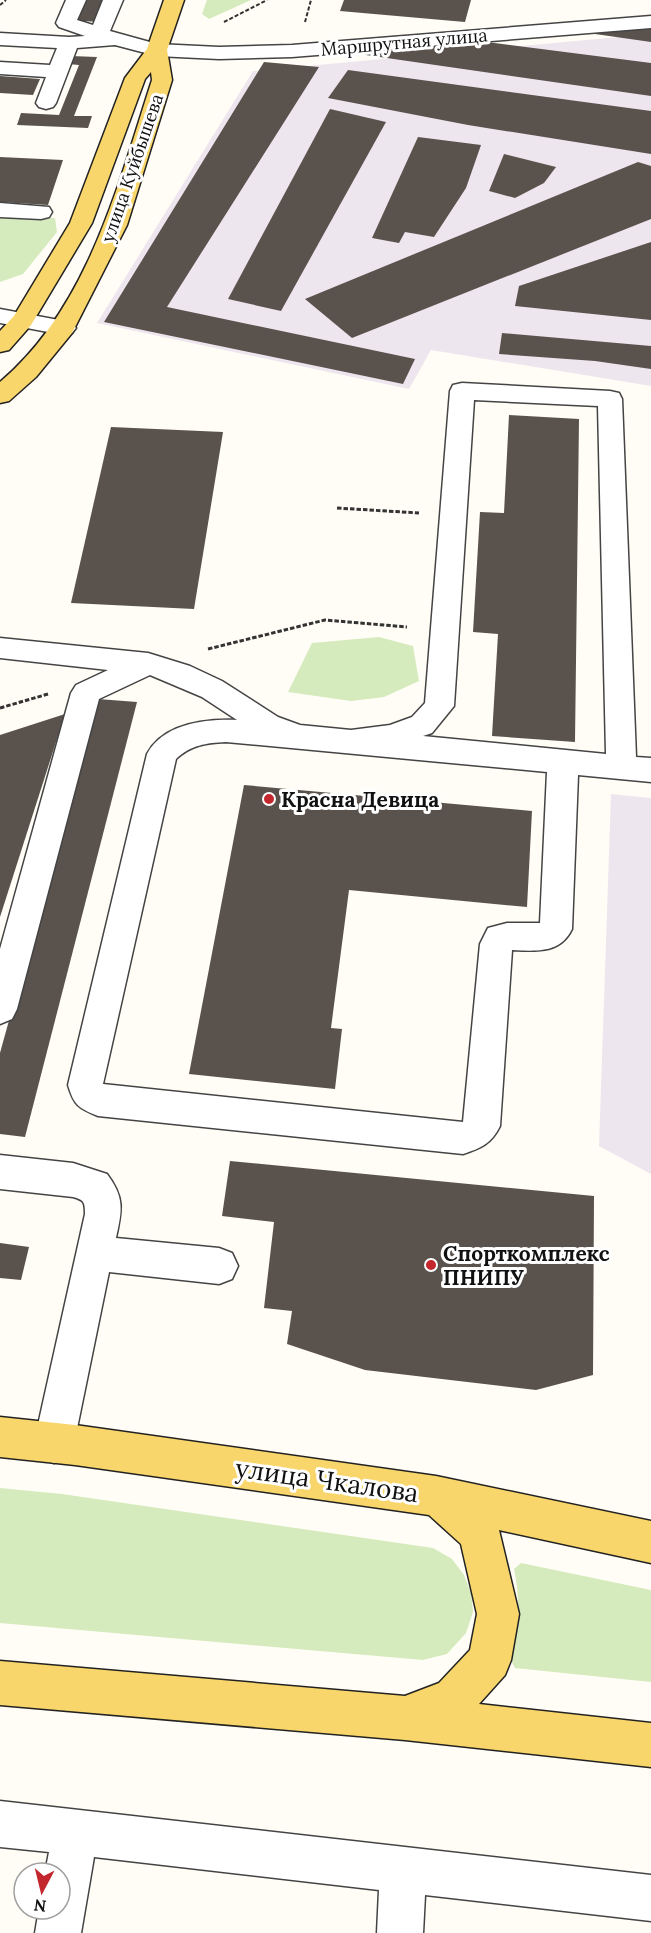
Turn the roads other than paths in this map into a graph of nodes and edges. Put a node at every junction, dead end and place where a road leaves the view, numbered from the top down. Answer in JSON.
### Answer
{"nodes":[{"id":1,"x":174,"y":0,"type":"edge"},
{"id":2,"x":112,"y":4,"type":"edge"},
{"id":3,"x":73,"y":8,"type":"edge"},
{"id":4,"x":651,"y":22,"type":"edge"},
{"id":5,"x":107,"y":36,"type":"junction"},
{"id":6,"x":0,"y":39,"type":"edge"},
{"id":7,"x":69,"y":43,"type":"junction"},
{"id":8,"x":157,"y":50,"type":"junction"},
{"id":9,"x":0,"y":68,"type":"edge"},
{"id":10,"x":58,"y":72,"type":"junction"},
{"id":11,"x":46,"y":103,"type":"dead end"},
{"id":12,"x":0,"y":210,"type":"edge"},
{"id":13,"x":41,"y":212,"type":"dead end"},
{"id":14,"x":11,"y":318,"type":"edge"},
{"id":15,"x":64,"y":328,"type":"junction"},
{"id":16,"x":0,"y":345,"type":"edge"},
{"id":17,"x":0,"y":395,"type":"edge"},
{"id":18,"x":0,"y":648,"type":"edge"},
{"id":19,"x":148,"y":664,"type":"junction"},
{"id":20,"x":299,"y":736,"type":"junction"},
{"id":21,"x":351,"y":741,"type":"junction"},
{"id":22,"x":563,"y":762,"type":"junction"},
{"id":23,"x":621,"y":768,"type":"junction"},
{"id":24,"x":651,"y":770,"type":"edge"},
{"id":25,"x":0,"y":1009,"type":"edge"},
{"id":26,"x":0,"y":1172,"type":"edge"},
{"id":27,"x":94,"y":1253,"type":"junction"},
{"id":28,"x":219,"y":1266,"type":"dead end"},
{"id":29,"x":0,"y":1437,"type":"edge"},
{"id":30,"x":54,"y":1443,"type":"junction"},
{"id":31,"x":436,"y":1496,"type":"junction"},
{"id":32,"x":651,"y":1542,"type":"edge"},
{"id":33,"x":0,"y":1683,"type":"edge"},
{"id":34,"x":405,"y":1718,"type":"junction"},
{"id":35,"x":651,"y":1745,"type":"edge"},
{"id":36,"x":0,"y":1824,"type":"edge"},
{"id":37,"x":75,"y":1832,"type":"junction"},
{"id":38,"x":403,"y":1869,"type":"junction"},
{"id":39,"x":651,"y":1898,"type":"edge"},
{"id":40,"x":58,"y":1933,"type":"edge"},
{"id":41,"x":400,"y":1933,"type":"edge"}],
"edges":[{"from":1,"to":8,"type":"main road","name":"улица Куйбышева"},
{"from":2,"to":3,"type":"street"},
{"from":2,"to":5,"type":"street"},
{"from":3,"to":5,"type":"street","name":"Маршрутная улица"},
{"from":4,"to":8,"type":"street","name":"Маршрутная улица"},
{"from":5,"to":7,"type":"street"},
{"from":5,"to":8,"type":"street","name":"Маршрутная улица"},
{"from":6,"to":7,"type":"street"},
{"from":7,"to":10,"type":"street"},
{"from":8,"to":14,"type":"main road","name":"улица Куйбышева"},
{"from":8,"to":15,"type":"main road","name":"улица Куйбышева"},
{"from":9,"to":10,"type":"street"},
{"from":10,"to":11,"type":"street"},
{"from":12,"to":13,"type":"street"},
{"from":14,"to":15,"type":"street"},
{"from":14,"to":16,"type":"main road","name":"улица Куйбышева"},
{"from":15,"to":17,"type":"main road","name":"улица Куйбышева"},
{"from":18,"to":19,"type":"street"},
{"from":19,"to":20,"type":"street"},
{"from":19,"to":25,"type":"street"},
{"from":20,"to":21,"type":"street"},
{"from":20,"to":22,"type":"street"},
{"from":21,"to":22,"type":"street"},
{"from":21,"to":23,"type":"street"},
{"from":22,"to":23,"type":"street"},
{"from":23,"to":24,"type":"street"},
{"from":26,"to":27,"type":"street"},
{"from":27,"to":28,"type":"street"},
{"from":27,"to":30,"type":"street"},
{"from":29,"to":30,"type":"main road","name":"улица Чкалова"},
{"from":30,"to":31,"type":"main road","name":"улица Чкалова"},
{"from":31,"to":32,"type":"main road","name":"улица Чкалова"},
{"from":31,"to":34,"type":"main road"},
{"from":33,"to":34,"type":"main road"},
{"from":34,"to":35,"type":"main road"},
{"from":36,"to":37,"type":"street"},
{"from":37,"to":38,"type":"street"},
{"from":37,"to":40,"type":"street"},
{"from":38,"to":39,"type":"street"},
{"from":38,"to":41,"type":"street"}]}
